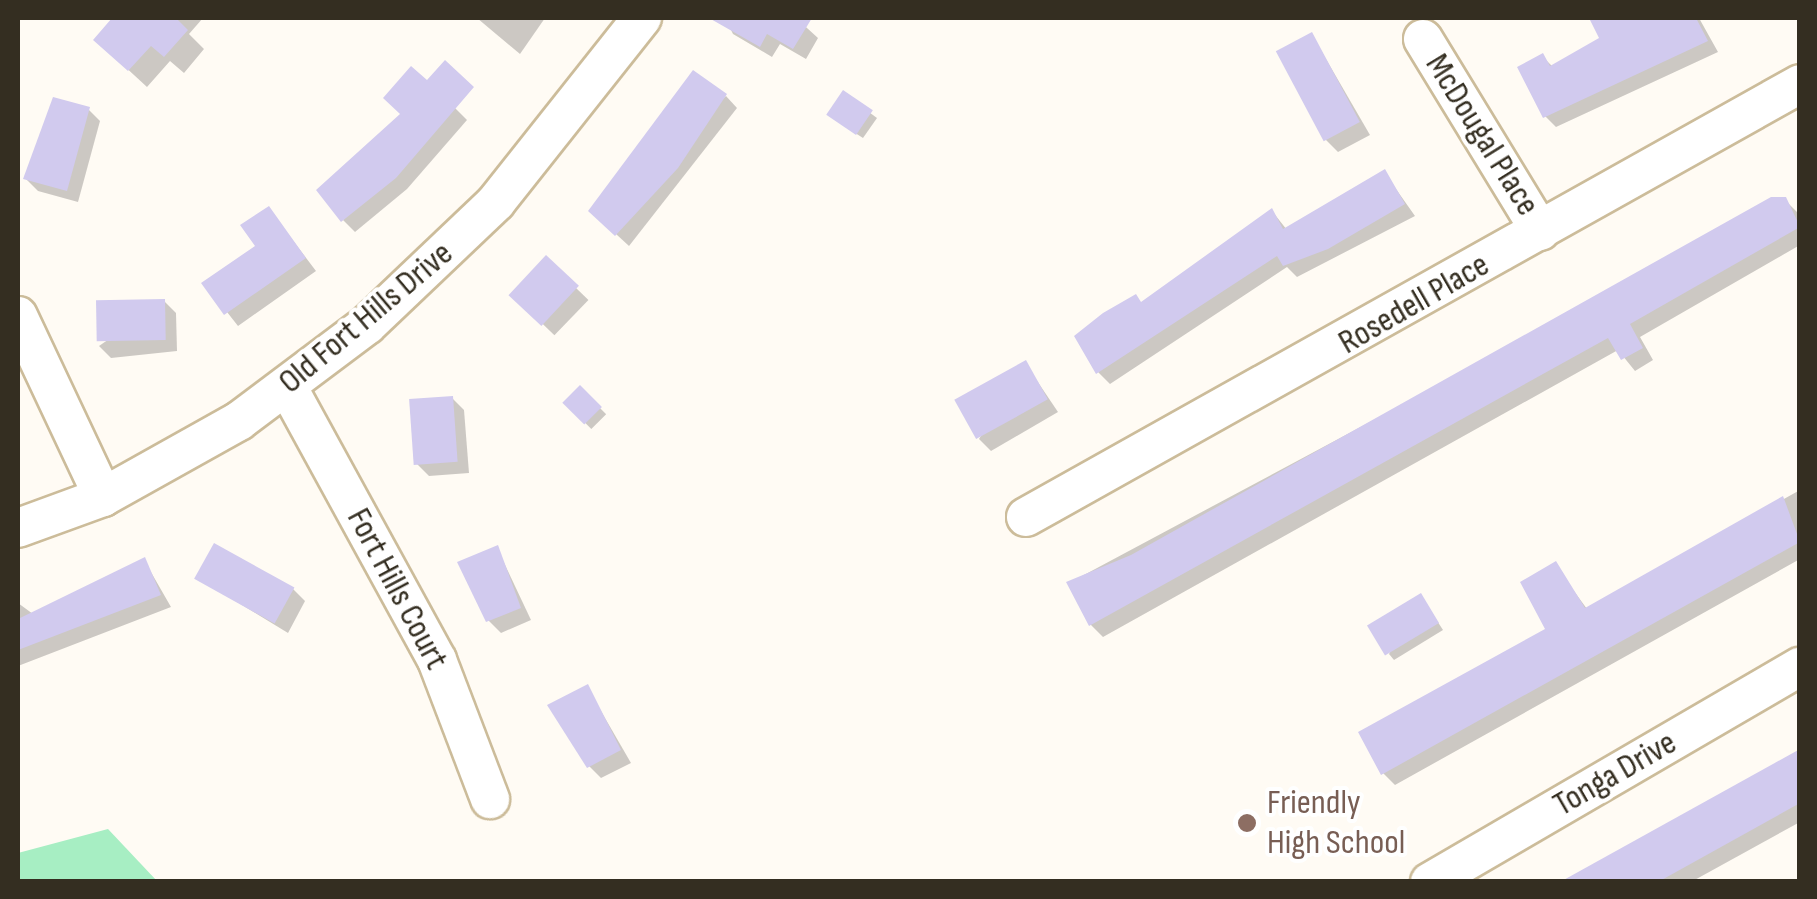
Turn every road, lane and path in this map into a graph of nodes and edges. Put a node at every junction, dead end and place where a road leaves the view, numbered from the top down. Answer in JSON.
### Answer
{"nodes":[{"id":1,"x":642,"y":18,"type":"edge"},
{"id":2,"x":1423,"y":40,"type":"dead end"},
{"id":3,"x":1800,"y":84,"type":"edge"},
{"id":4,"x":1540,"y":231,"type":"junction"},
{"id":5,"x":18,"y":316,"type":"edge"},
{"id":6,"x":287,"y":386,"type":"junction"},
{"id":7,"x":103,"y":497,"type":"junction"},
{"id":8,"x":1026,"y":517,"type":"dead end"},
{"id":9,"x":18,"y":528,"type":"edge"},
{"id":10,"x":1800,"y":667,"type":"edge"},
{"id":11,"x":490,"y":800,"type":"dead end"},
{"id":12,"x":1430,"y":882,"type":"edge"}],
"edges":[{"from":1,"to":6,"type":"street","name":"Old Fort Hills Drive"},
{"from":2,"to":4,"type":"street","name":"McDougal Place"},
{"from":3,"to":4,"type":"street","name":"Rosedell Place"},
{"from":4,"to":8,"type":"street","name":"Rosedell Place"},
{"from":5,"to":7,"type":"street"},
{"from":6,"to":7,"type":"street","name":"Old Fort Hills Drive"},
{"from":6,"to":11,"type":"street","name":"Fort Hills Court"},
{"from":7,"to":9,"type":"street","name":"Old Fort Hills Drive"},
{"from":10,"to":12,"type":"street","name":"Tonga Drive"}]}
